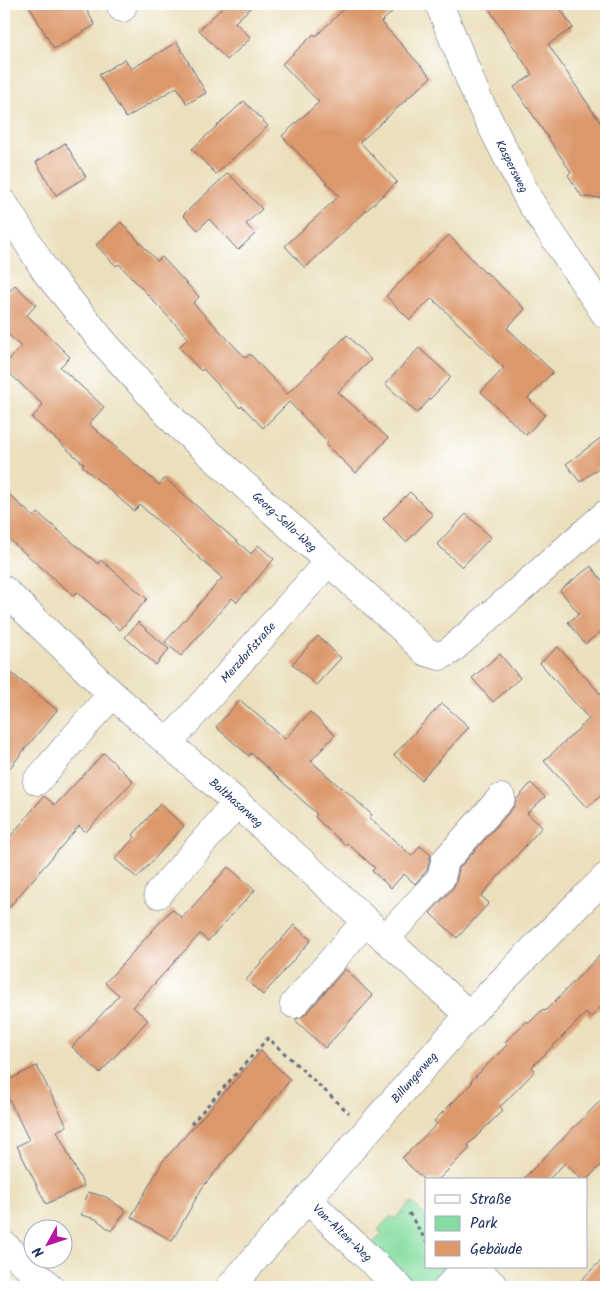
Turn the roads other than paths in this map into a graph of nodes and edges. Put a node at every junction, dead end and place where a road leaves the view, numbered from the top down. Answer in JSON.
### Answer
{"nodes":[{"id":1,"x":439,"y":4,"type":"edge"},
{"id":2,"x":4,"y":204,"type":"edge"},
{"id":3,"x":606,"y":315,"type":"edge"},
{"id":4,"x":606,"y":514,"type":"edge"},
{"id":5,"x":328,"y":562,"type":"junction"},
{"id":6,"x":4,"y":590,"type":"edge"},
{"id":7,"x":112,"y":694,"type":"junction"},
{"id":8,"x":168,"y":743,"type":"junction"},
{"id":9,"x":37,"y":781,"type":"dead end"},
{"id":10,"x":501,"y":798,"type":"dead end"},
{"id":11,"x":237,"y":803,"type":"junction"},
{"id":12,"x":606,"y":877,"type":"edge"},
{"id":13,"x":158,"y":894,"type":"dead end"},
{"id":14,"x":376,"y":930,"type":"junction"},
{"id":15,"x":294,"y":1004,"type":"dead end"},
{"id":16,"x":469,"y":1015,"type":"junction"},
{"id":17,"x":307,"y":1199,"type":"junction"},
{"id":18,"x":4,"y":1245,"type":"edge"},
{"id":19,"x":466,"y":1268,"type":"edge"},
{"id":20,"x":475,"y":1268,"type":"edge"},
{"id":21,"x":50,"y":1287,"type":"edge"},
{"id":22,"x":230,"y":1287,"type":"edge"},
{"id":23,"x":399,"y":1287,"type":"edge"},
{"id":24,"x":448,"y":1287,"type":"edge"},
{"id":25,"x":495,"y":1287,"type":"edge"}],
"edges":[{"from":1,"to":3,"type":"street","name":"Kaspersweg"},
{"from":2,"to":5,"type":"street","name":"Georg-Sello-Weg"},
{"from":4,"to":5,"type":"street","name":"Georg-Sello-Weg"},
{"from":5,"to":8,"type":"street","name":"Merzdorfstraße"},
{"from":6,"to":7,"type":"street","name":"Balthasarweg"},
{"from":7,"to":8,"type":"street","name":"Balthasarweg"},
{"from":7,"to":9,"type":"street"},
{"from":8,"to":11,"type":"street","name":"Balthasarweg"},
{"from":10,"to":14,"type":"street"},
{"from":11,"to":13,"type":"street"},
{"from":11,"to":14,"type":"street","name":"Balthasarweg"},
{"from":12,"to":16,"type":"street","name":"Billungerweg"},
{"from":14,"to":15,"type":"street"},
{"from":14,"to":16,"type":"street","name":"Balthasarweg"},
{"from":16,"to":17,"type":"street","name":"Billungerweg"},
{"from":17,"to":22,"type":"street","name":"Billungerweg"},
{"from":17,"to":23,"type":"street","name":"Von-Alten-Weg"},
{"from":18,"to":21,"type":"street"},
{"from":19,"to":24,"type":"street"},
{"from":20,"to":25,"type":"street"}]}
